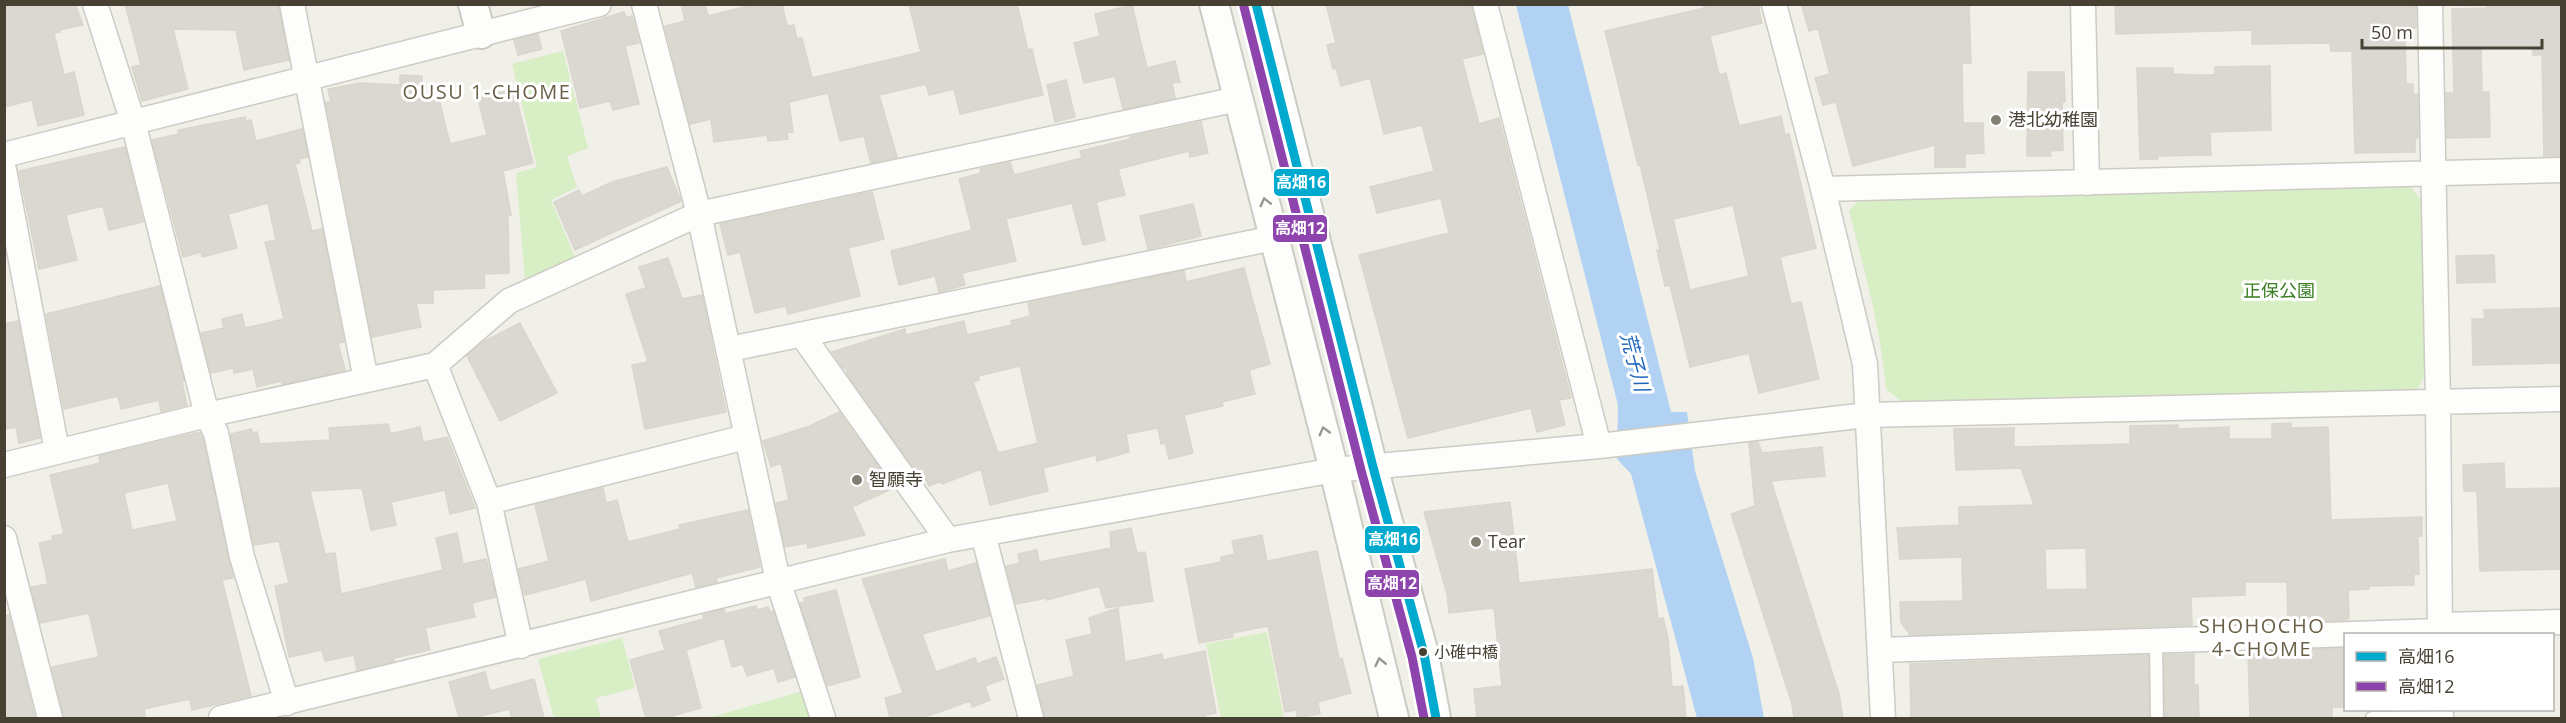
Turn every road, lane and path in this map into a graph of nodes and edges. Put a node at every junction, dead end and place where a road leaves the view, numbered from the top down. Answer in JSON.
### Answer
{"nodes":[{"id":1,"x":95,"y":4,"type":"edge"},
{"id":2,"x":292,"y":4,"type":"edge"},
{"id":3,"x":473,"y":4,"type":"edge"},
{"id":4,"x":599,"y":4,"type":"edge"},
{"id":5,"x":644,"y":4,"type":"edge"},
{"id":6,"x":1214,"y":4,"type":"edge"},
{"id":7,"x":1256,"y":4,"type":"edge"},
{"id":8,"x":1485,"y":4,"type":"edge"},
{"id":9,"x":1774,"y":4,"type":"edge"},
{"id":10,"x":2083,"y":4,"type":"edge"},
{"id":11,"x":2430,"y":4,"type":"edge"},
{"id":12,"x":481,"y":34,"type":"junction"},
{"id":13,"x":307,"y":77,"type":"junction"},
{"id":14,"x":1238,"y":99,"type":"junction"},
{"id":15,"x":133,"y":122,"type":"junction"},
{"id":16,"x":4,"y":155,"type":"edge"},
{"id":17,"x":4,"y":170,"type":"edge"},
{"id":18,"x":2562,"y":170,"type":"edge"},
{"id":19,"x":2432,"y":173,"type":"junction"},
{"id":20,"x":2087,"y":183,"type":"junction"},
{"id":21,"x":1823,"y":189,"type":"junction"},
{"id":22,"x":699,"y":214,"type":"junction"},
{"id":23,"x":1274,"y":238,"type":"junction"},
{"id":24,"x":802,"y":334,"type":"junction"},
{"id":25,"x":730,"y":349,"type":"junction"},
{"id":26,"x":435,"y":365,"type":"junction"},
{"id":27,"x":366,"y":380,"type":"junction"},
{"id":28,"x":2562,"y":399,"type":"edge"},
{"id":29,"x":2438,"y":402,"type":"junction"},
{"id":30,"x":207,"y":415,"type":"junction"},
{"id":31,"x":1867,"y":415,"type":"junction"},
{"id":32,"x":746,"y":437,"type":"junction"},
{"id":33,"x":1609,"y":445,"type":"junction"},
{"id":34,"x":57,"y":451,"type":"junction"},
{"id":35,"x":4,"y":465,"type":"edge"},
{"id":36,"x":1373,"y":467,"type":"junction"},
{"id":37,"x":1334,"y":470,"type":"junction"},
{"id":38,"x":489,"y":502,"type":"junction"},
{"id":39,"x":983,"y":534,"type":"junction"},
{"id":40,"x":4,"y":538,"type":"edge"},
{"id":41,"x":948,"y":540,"type":"junction"},
{"id":42,"x":778,"y":581,"type":"junction"},
{"id":43,"x":2562,"y":622,"type":"edge"},
{"id":44,"x":2440,"y":630,"type":"edge"},
{"id":45,"x":2363,"y":633,"type":"edge"},
{"id":46,"x":2344,"y":634,"type":"edge"},
{"id":47,"x":2156,"y":641,"type":"junction"},
{"id":48,"x":520,"y":646,"type":"junction"},
{"id":49,"x":1880,"y":650,"type":"junction"},
{"id":50,"x":285,"y":709,"type":"edge"},
{"id":51,"x":2441,"y":715,"type":"edge"},
{"id":52,"x":50,"y":718,"type":"edge"},
{"id":53,"x":221,"y":718,"type":"edge"},
{"id":54,"x":823,"y":718,"type":"edge"},
{"id":55,"x":1031,"y":718,"type":"edge"},
{"id":56,"x":1394,"y":718,"type":"edge"},
{"id":57,"x":1436,"y":718,"type":"edge"},
{"id":58,"x":1883,"y":718,"type":"edge"},
{"id":59,"x":2157,"y":718,"type":"edge"},
{"id":60,"x":2372,"y":718,"type":"edge"}],
"edges":[{"from":1,"to":15,"type":"street"},
{"from":2,"to":13,"type":"street"},
{"from":3,"to":12,"type":"street"},
{"from":4,"to":12,"type":"street"},
{"from":5,"to":22,"type":"street"},
{"from":6,"to":14,"type":"street"},
{"from":7,"to":36,"type":"street"},
{"from":8,"to":33,"type":"street"},
{"from":9,"to":21,"type":"street"},
{"from":10,"to":20,"type":"street"},
{"from":11,"to":19,"type":"street"},
{"from":12,"to":13,"type":"street"},
{"from":13,"to":15,"type":"street"},
{"from":13,"to":27,"type":"street"},
{"from":14,"to":22,"type":"street"},
{"from":23,"to":14,"type":"street","one_way":true},
{"from":15,"to":16,"type":"street"},
{"from":15,"to":30,"type":"street"},
{"from":17,"to":34,"type":"street"},
{"from":18,"to":19,"type":"street"},
{"from":19,"to":20,"type":"street"},
{"from":19,"to":29,"type":"street"},
{"from":20,"to":21,"type":"street"},
{"from":21,"to":31,"type":"street"},
{"from":22,"to":25,"type":"street"},
{"from":22,"to":26,"type":"street"},
{"from":23,"to":24,"type":"street"},
{"from":37,"to":23,"type":"street","one_way":true},
{"from":24,"to":25,"type":"street"},
{"from":24,"to":41,"type":"street"},
{"from":25,"to":32,"type":"street"},
{"from":26,"to":27,"type":"street"},
{"from":26,"to":38,"type":"street"},
{"from":27,"to":30,"type":"street"},
{"from":28,"to":29,"type":"street"},
{"from":29,"to":31,"type":"street"},
{"from":29,"to":44,"type":"street"},
{"from":30,"to":34,"type":"street"},
{"from":30,"to":50,"type":"street"},
{"from":31,"to":33,"type":"street"},
{"from":31,"to":49,"type":"street"},
{"from":32,"to":38,"type":"street"},
{"from":32,"to":42,"type":"street"},
{"from":33,"to":36,"type":"street"},
{"from":34,"to":35,"type":"street"},
{"from":36,"to":37,"type":"street"},
{"from":36,"to":57,"type":"street"},
{"from":37,"to":39,"type":"street"},
{"from":56,"to":37,"type":"street","one_way":true},
{"from":38,"to":48,"type":"street"},
{"from":39,"to":41,"type":"street"},
{"from":39,"to":55,"type":"street"},
{"from":40,"to":52,"type":"street"},
{"from":41,"to":42,"type":"street"},
{"from":42,"to":48,"type":"street"},
{"from":42,"to":54,"type":"street"},
{"from":43,"to":44,"type":"street"},
{"from":44,"to":45,"type":"street"},
{"from":46,"to":47,"type":"street"},
{"from":47,"to":49,"type":"street"},
{"from":47,"to":59,"type":"lane"},
{"from":48,"to":50,"type":"street"},
{"from":49,"to":58,"type":"street"},
{"from":50,"to":53,"type":"street"},
{"from":51,"to":60,"type":"lane"}]}
